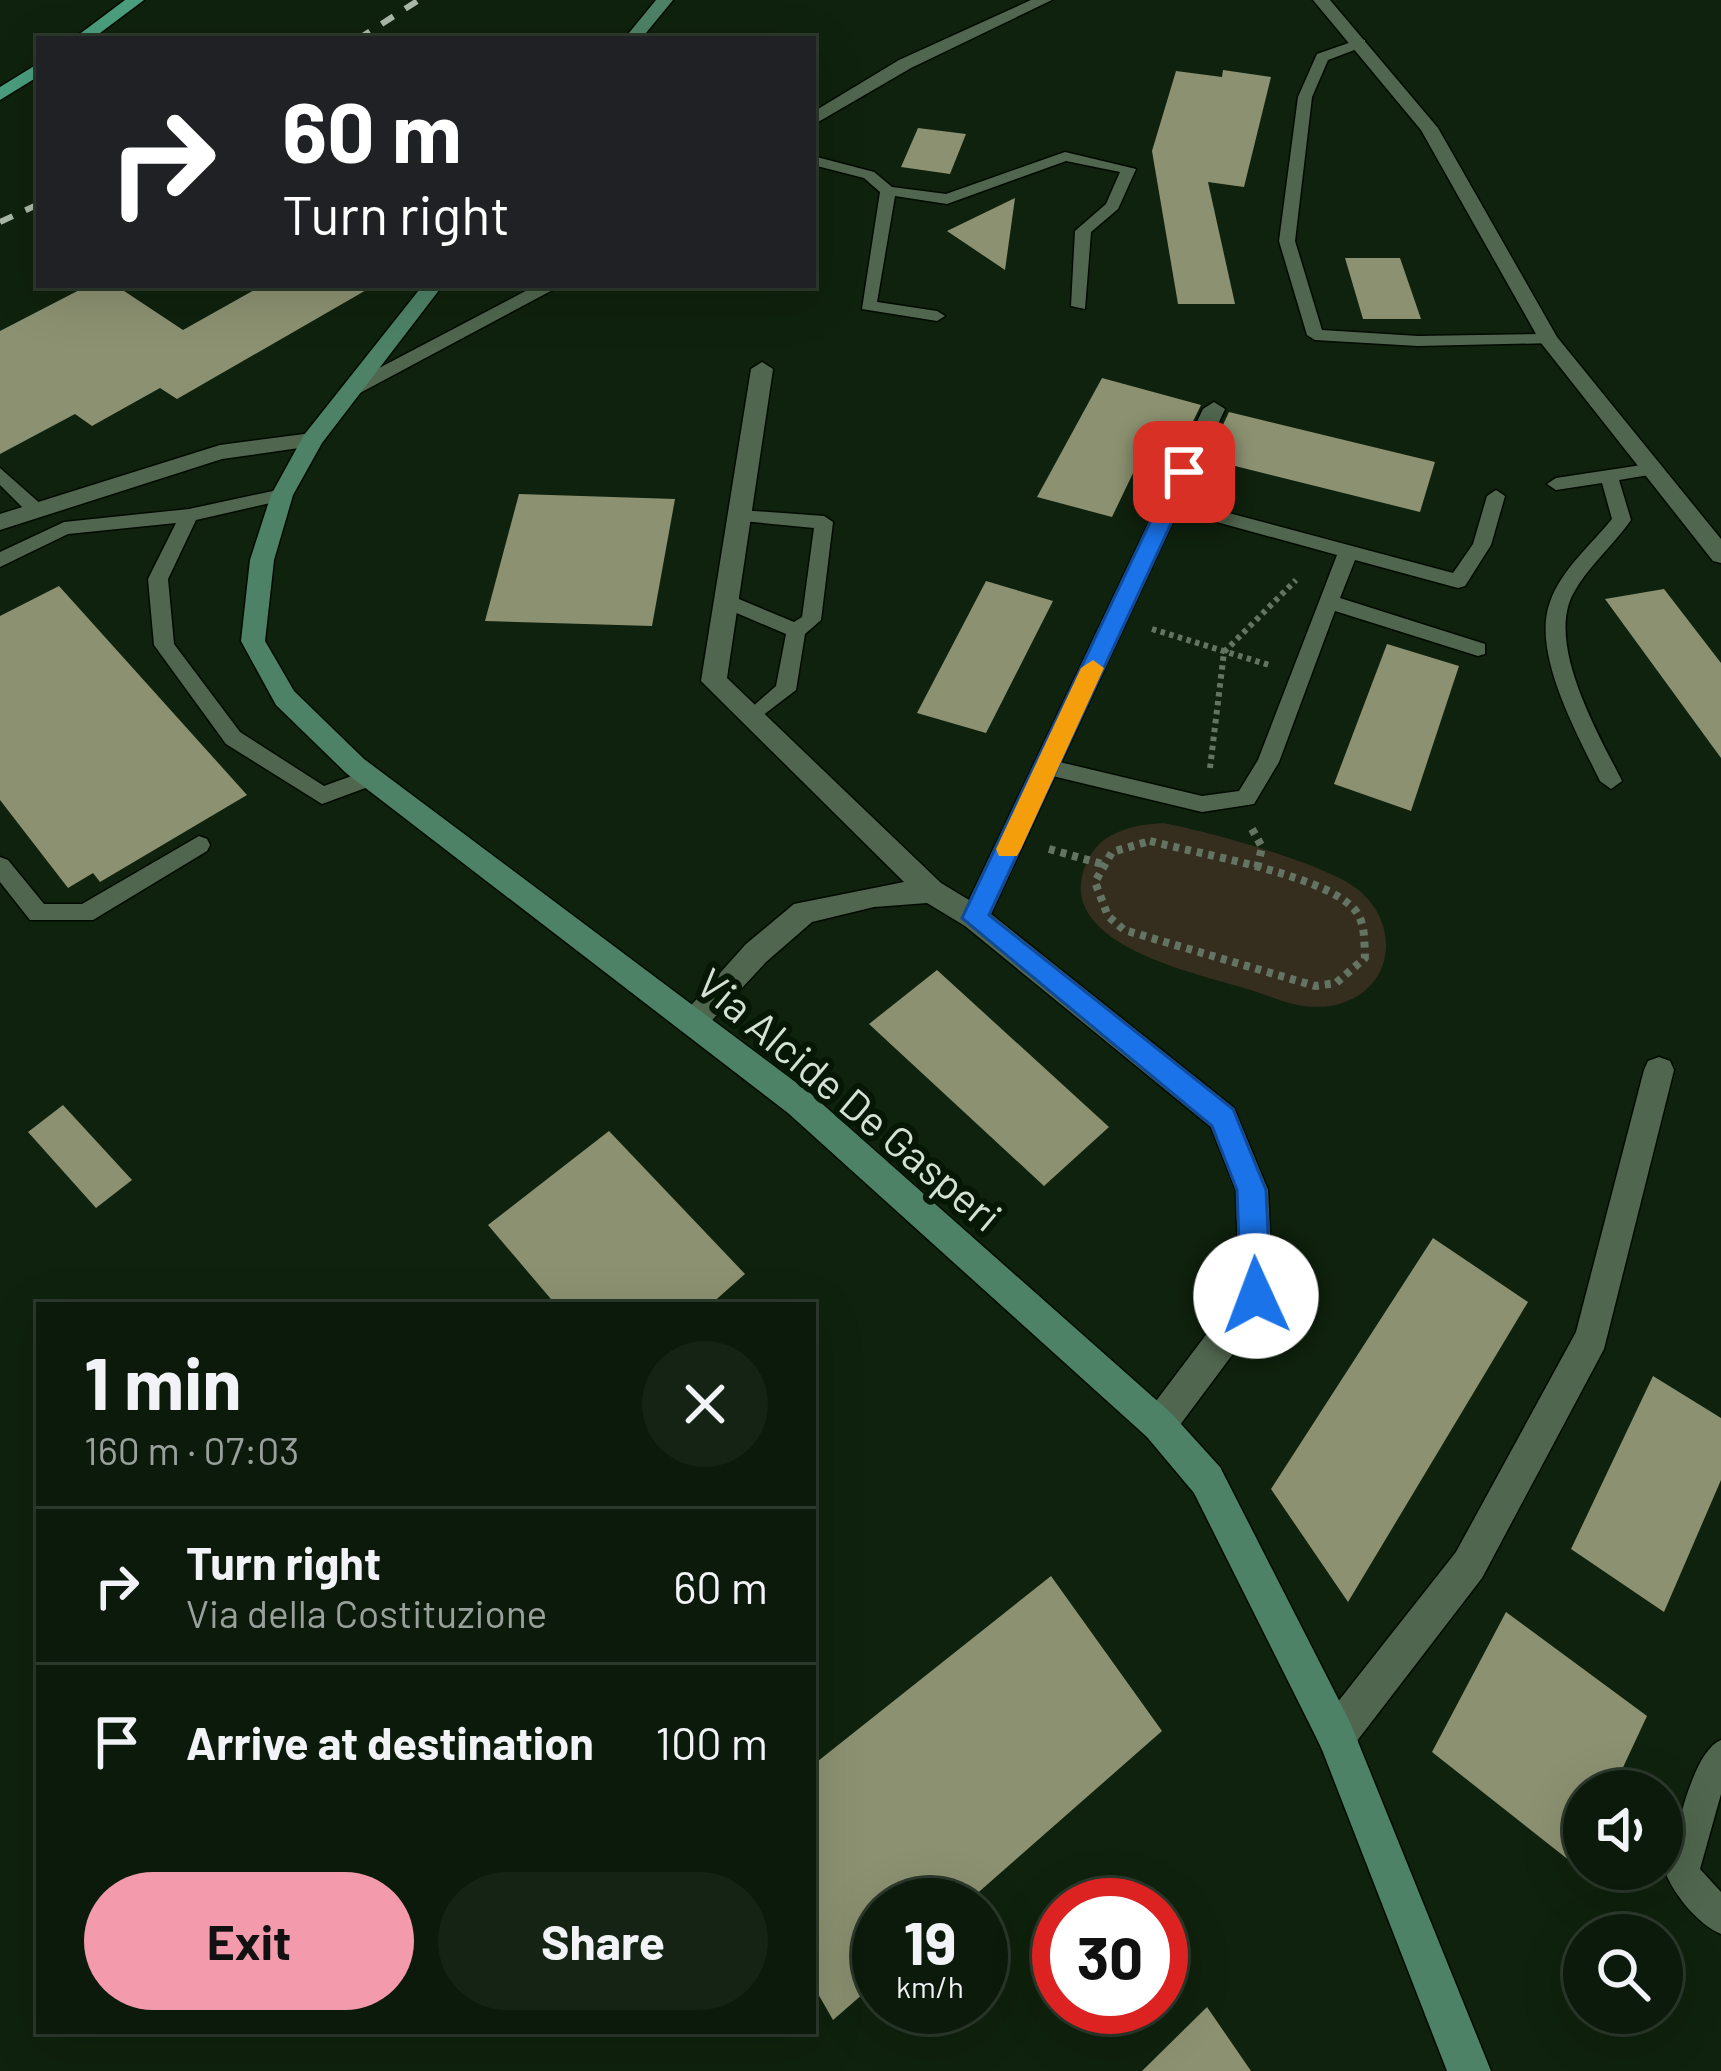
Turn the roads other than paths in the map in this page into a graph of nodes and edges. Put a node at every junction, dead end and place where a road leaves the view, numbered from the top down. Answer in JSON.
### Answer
{"nodes":[{"id":1,"x":136,"y":0,"type":"edge"},
{"id":2,"x":665,"y":0,"type":"edge"},
{"id":3,"x":1044,"y":0,"type":"edge"},
{"id":4,"x":1321,"y":0,"type":"edge"},
{"id":5,"x":85,"y":36,"type":"edge"},
{"id":6,"x":635,"y":36,"type":"edge"},
{"id":7,"x":1360,"y":43,"type":"junction"},
{"id":8,"x":36,"y":70,"type":"edge"},
{"id":9,"x":0,"y":95,"type":"edge"},
{"id":10,"x":816,"y":118,"type":"edge"},
{"id":11,"x":816,"y":161,"type":"edge"},
{"id":12,"x":888,"y":190,"type":"junction"},
{"id":13,"x":431,"y":288,"type":"edge"},
{"id":14,"x":546,"y":288,"type":"edge"},
{"id":15,"x":1079,"y":306,"type":"dead end"},
{"id":16,"x":938,"y":316,"type":"dead end"},
{"id":17,"x":1548,"y":339,"type":"junction"},
{"id":18,"x":762,"y":369,"type":"dead end"},
{"id":19,"x":352,"y":388,"type":"junction"},
{"id":20,"x":1214,"y":409,"type":"dead end"},
{"id":21,"x":312,"y":440,"type":"junction"},
{"id":22,"x":1655,"y":469,"type":"junction"},
{"id":23,"x":0,"y":474,"type":"edge"},
{"id":24,"x":1610,"y":478,"type":"junction"},
{"id":25,"x":1556,"y":484,"type":"dead end"},
{"id":26,"x":282,"y":495,"type":"junction"},
{"id":27,"x":1496,"y":496,"type":"dead end"},
{"id":28,"x":1169,"y":503,"type":"junction"},
{"id":29,"x":36,"y":510,"type":"junction"},
{"id":30,"x":189,"y":514,"type":"junction"},
{"id":31,"x":739,"y":516,"type":"junction"},
{"id":32,"x":0,"y":522,"type":"edge"},
{"id":33,"x":1348,"y":552,"type":"junction"},
{"id":34,"x":1721,"y":556,"type":"edge"},
{"id":35,"x":0,"y":560,"type":"edge"},
{"id":36,"x":727,"y":601,"type":"junction"},
{"id":37,"x":1329,"y":602,"type":"junction"},
{"id":38,"x":796,"y":631,"type":"junction"},
{"id":39,"x":1478,"y":650,"type":"dead end"},
{"id":40,"x":753,"y":715,"type":"junction"},
{"id":41,"x":1047,"y":767,"type":"junction"},
{"id":42,"x":370,"y":777,"type":"junction"},
{"id":43,"x":1611,"y":782,"type":"dead end"},
{"id":44,"x":199,"y":845,"type":"dead end"},
{"id":45,"x":0,"y":866,"type":"edge"},
{"id":46,"x":931,"y":891,"type":"junction"},
{"id":47,"x":975,"y":918,"type":"junction"},
{"id":48,"x":692,"y":1021,"type":"junction"},
{"id":49,"x":1658,"y":1070,"type":"dead end"},
{"id":50,"x":1159,"y":1425,"type":"junction"},
{"id":51,"x":1336,"y":1736,"type":"junction"},
{"id":52,"x":1721,"y":1756,"type":"edge"},
{"id":53,"x":1721,"y":1917,"type":"edge"},
{"id":54,"x":1469,"y":2071,"type":"edge"}],
"edges":[{"from":1,"to":5,"type":"main road"},
{"from":2,"to":6,"type":"main road"},
{"from":3,"to":10,"type":"street"},
{"from":4,"to":7,"type":"street"},
{"from":7,"to":17,"type":"street"},
{"from":7,"to":17,"type":"lane"},
{"from":8,"to":9,"type":"main road"},
{"from":11,"to":12,"type":"lane"},
{"from":12,"to":15,"type":"lane"},
{"from":12,"to":16,"type":"lane"},
{"from":13,"to":19,"type":"main road","name":"Via Alcide De Gasperi"},
{"from":14,"to":19,"type":"street"},
{"from":17,"to":22,"type":"street"},
{"from":18,"to":31,"type":"street"},
{"from":19,"to":21,"type":"main road","name":"Via Alcide De Gasperi"},
{"from":20,"to":28,"type":"street"},
{"from":21,"to":26,"type":"main road","name":"Via Alcide De Gasperi"},
{"from":21,"to":29,"type":"street"},
{"from":22,"to":24,"type":"lane"},
{"from":22,"to":34,"type":"street"},
{"from":23,"to":29,"type":"lane"},
{"from":24,"to":25,"type":"lane"},
{"from":24,"to":43,"type":"lane"},
{"from":26,"to":30,"type":"lane"},
{"from":26,"to":42,"type":"main road","name":"Via Alcide De Gasperi"},
{"from":27,"to":33,"type":"lane"},
{"from":28,"to":33,"type":"lane"},
{"from":28,"to":41,"type":"street"},
{"from":29,"to":32,"type":"street"},
{"from":30,"to":35,"type":"lane"},
{"from":30,"to":42,"type":"lane"},
{"from":31,"to":36,"type":"street"},
{"from":31,"to":38,"type":"lane"},
{"from":33,"to":37,"type":"lane"},
{"from":36,"to":38,"type":"lane"},
{"from":36,"to":40,"type":"street"},
{"from":37,"to":39,"type":"lane"},
{"from":37,"to":41,"type":"lane"},
{"from":38,"to":40,"type":"lane"},
{"from":40,"to":46,"type":"street"},
{"from":41,"to":47,"type":"street"},
{"from":42,"to":48,"type":"main road","name":"Via Alcide De Gasperi"},
{"from":44,"to":45,"type":"lane"},
{"from":46,"to":47,"type":"street"},
{"from":46,"to":48,"type":"street"},
{"from":47,"to":50,"type":"street"},
{"from":48,"to":50,"type":"main road","name":"Via Alcide De Gasperi"},
{"from":49,"to":51,"type":"street"},
{"from":50,"to":51,"type":"main road","name":"Via Alcide De Gasperi"},
{"from":51,"to":54,"type":"main road","name":"Via Alcide De Gasperi"},
{"from":52,"to":53,"type":"lane"}]}
